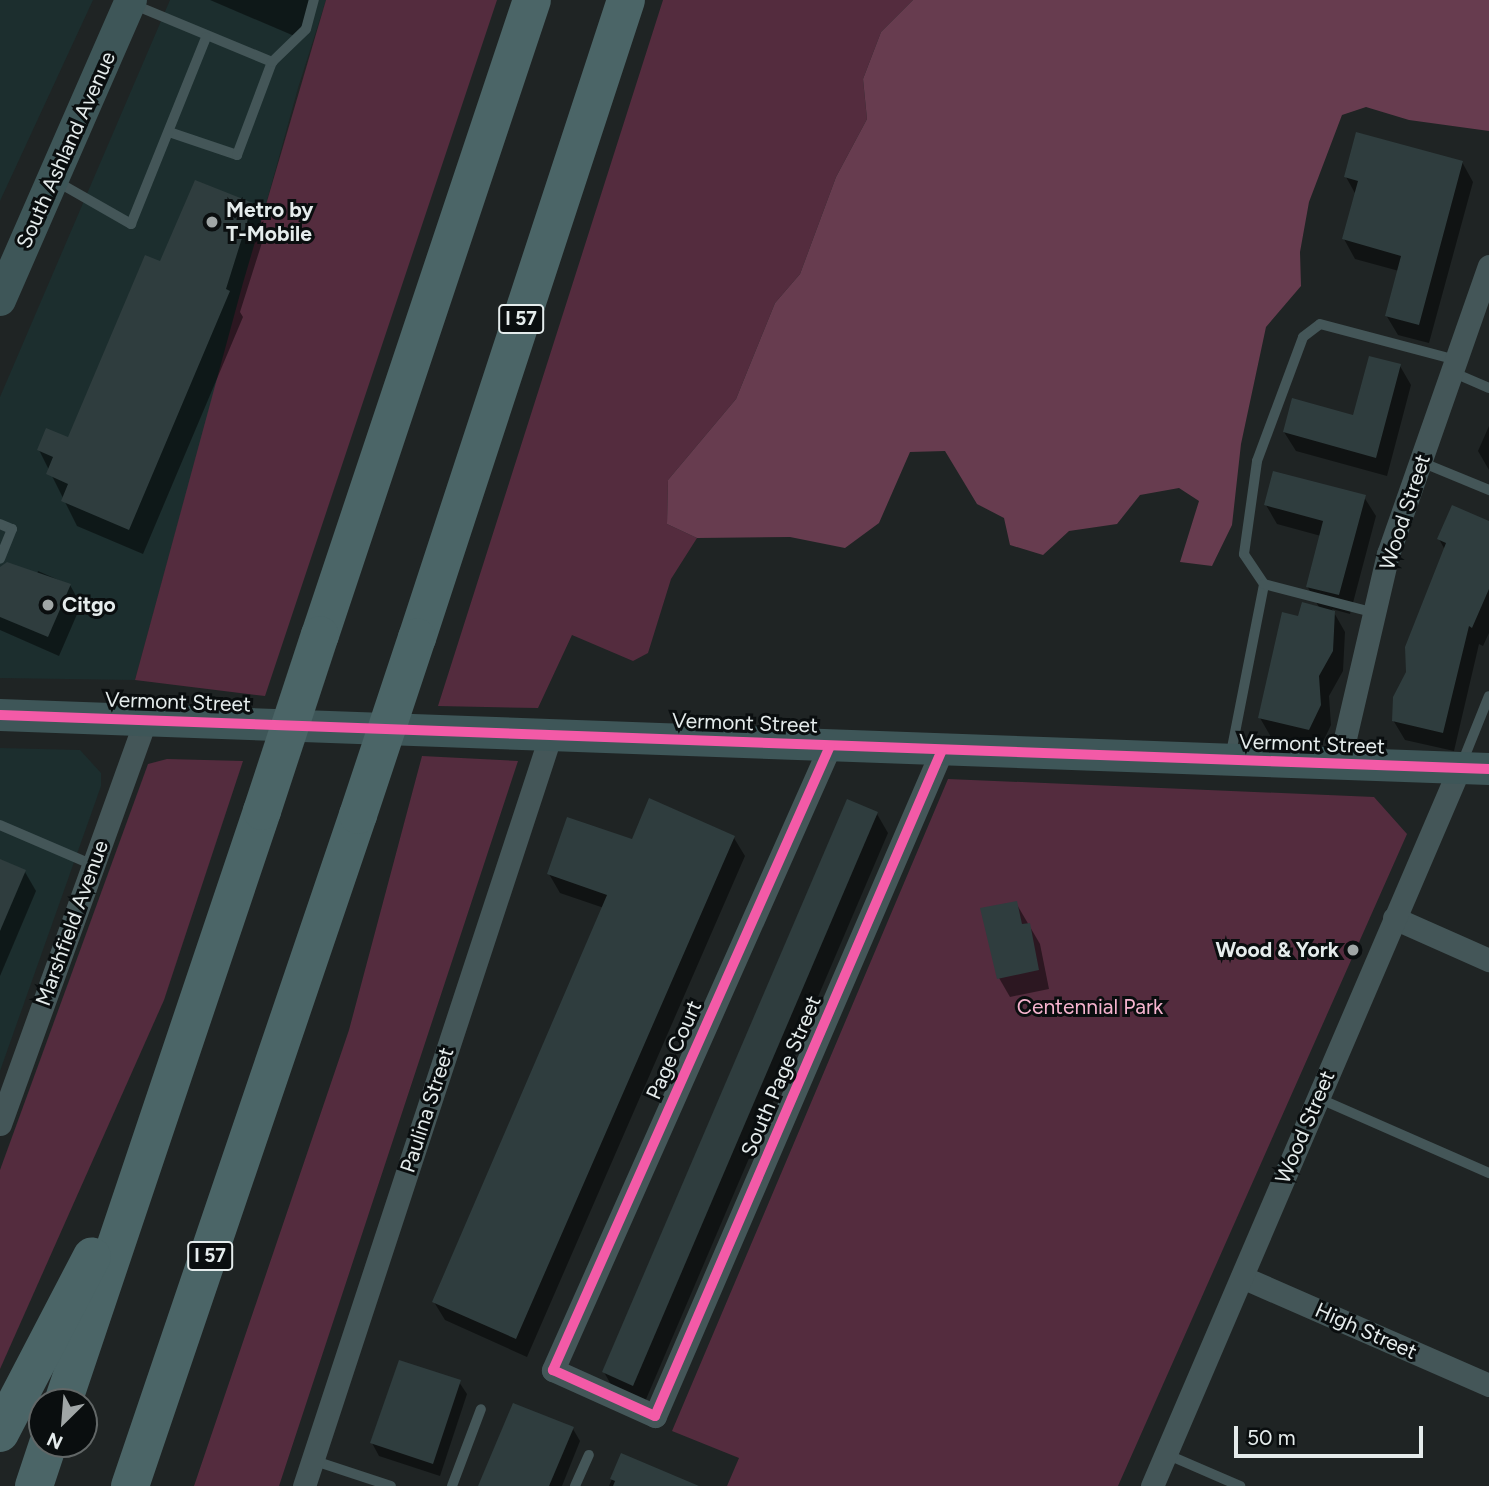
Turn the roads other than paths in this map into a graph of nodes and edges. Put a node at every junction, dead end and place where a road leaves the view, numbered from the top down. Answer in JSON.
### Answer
{"nodes":[{"id":1,"x":314,"y":0,"type":"edge"},
{"id":2,"x":532,"y":0,"type":"edge"},
{"id":3,"x":626,"y":0,"type":"edge"},
{"id":4,"x":130,"y":1,"type":"edge"},
{"id":5,"x":206,"y":37,"type":"junction"},
{"id":6,"x":272,"y":62,"type":"junction"},
{"id":7,"x":169,"y":132,"type":"junction"},
{"id":8,"x":53,"y":180,"type":"junction"},
{"id":9,"x":1489,"y":266,"type":"edge"},
{"id":10,"x":0,"y":300,"type":"edge"},
{"id":11,"x":1454,"y":366,"type":"junction"},
{"id":12,"x":1489,"y":388,"type":"edge"},
{"id":13,"x":1421,"y":462,"type":"junction"},
{"id":14,"x":1489,"y":490,"type":"edge"},
{"id":15,"x":0,"y":524,"type":"edge"},
{"id":16,"x":0,"y":559,"type":"edge"},
{"id":17,"x":1264,"y":584,"type":"junction"},
{"id":18,"x":1374,"y":613,"type":"junction"},
{"id":19,"x":1489,"y":696,"type":"edge"},
{"id":20,"x":0,"y":715,"type":"edge"},
{"id":21,"x":145,"y":721,"type":"junction"},
{"id":22,"x":551,"y":734,"type":"junction"},
{"id":23,"x":830,"y":746,"type":"junction"},
{"id":24,"x":942,"y":750,"type":"junction"},
{"id":25,"x":1230,"y":760,"type":"junction"},
{"id":26,"x":1339,"y":764,"type":"junction"},
{"id":27,"x":1474,"y":769,"type":"edge"},
{"id":28,"x":0,"y":825,"type":"edge"},
{"id":29,"x":93,"y":865,"type":"junction"},
{"id":30,"x":1394,"y":918,"type":"junction"},
{"id":31,"x":1489,"y":960,"type":"edge"},
{"id":32,"x":288,"y":1025,"type":"junction"},
{"id":33,"x":1318,"y":1098,"type":"junction"},
{"id":34,"x":1,"y":1119,"type":"edge"},
{"id":35,"x":151,"y":1143,"type":"junction"},
{"id":36,"x":1489,"y":1173,"type":"edge"},
{"id":37,"x":1242,"y":1277,"type":"junction"},
{"id":38,"x":1489,"y":1385,"type":"edge"},
{"id":39,"x":68,"y":1388,"type":"edge"},
{"id":40,"x":481,"y":1409,"type":"dead end"},
{"id":41,"x":655,"y":1416,"type":"joint"},
{"id":42,"x":0,"y":1433,"type":"edge"},
{"id":43,"x":589,"y":1454,"type":"dead end"},
{"id":44,"x":1166,"y":1454,"type":"junction"},
{"id":45,"x":43,"y":1458,"type":"edge"},
{"id":46,"x":312,"y":1460,"type":"junction"},
{"id":47,"x":34,"y":1486,"type":"edge"},
{"id":48,"x":130,"y":1486,"type":"edge"},
{"id":49,"x":158,"y":1486,"type":"edge"},
{"id":50,"x":304,"y":1486,"type":"edge"},
{"id":51,"x":391,"y":1486,"type":"edge"},
{"id":52,"x":452,"y":1486,"type":"edge"},
{"id":53,"x":575,"y":1486,"type":"edge"},
{"id":54,"x":1152,"y":1486,"type":"edge"},
{"id":55,"x":1240,"y":1486,"type":"edge"}],
"edges":[{"from":1,"to":6,"type":"lane"},
{"from":2,"to":35,"type":"highway","bridge":true},
{"from":3,"to":32,"type":"highway","number":"I 57","bridge":true},
{"from":4,"to":5,"type":"lane"},
{"from":4,"to":8,"type":"street","name":"South Ashland Avenue"},
{"from":5,"to":6,"type":"lane"},
{"from":5,"to":7,"type":"lane"},
{"from":6,"to":7,"type":"lane"},
{"from":7,"to":8,"type":"lane"},
{"from":8,"to":10,"type":"street","name":"South Ashland Avenue"},
{"from":9,"to":11,"type":"street","name":"Wood Street"},
{"from":11,"to":12,"type":"lane"},
{"from":11,"to":13,"type":"street","name":"Wood Street"},
{"from":11,"to":17,"type":"lane"},
{"from":13,"to":14,"type":"lane"},
{"from":13,"to":18,"type":"street","name":"Wood Street"},
{"from":15,"to":16,"type":"lane"},
{"from":17,"to":18,"type":"lane"},
{"from":17,"to":25,"type":"lane"},
{"from":18,"to":26,"type":"street","name":"Wood Street"},
{"from":19,"to":27,"type":"lane"},
{"from":20,"to":21,"type":"street","name":"Vermont Street"},
{"from":21,"to":22,"type":"street","name":"Vermont Street"},
{"from":21,"to":29,"type":"street","name":"Marshfield Avenue"},
{"from":22,"to":23,"type":"street","name":"Vermont Street"},
{"from":22,"to":46,"type":"street","name":"Paulina Street"},
{"from":23,"to":24,"type":"street","name":"Vermont Street"},
{"from":23,"to":41,"type":"street","name":"Page Court"},
{"from":24,"to":25,"type":"street","name":"Vermont Street"},
{"from":24,"to":41,"type":"street","name":"South Page Street"},
{"from":25,"to":26,"type":"street","name":"Vermont Street"},
{"from":26,"to":27,"type":"street","name":"Vermont Street"},
{"from":27,"to":30,"type":"street","name":"Wood Street"},
{"from":28,"to":29,"type":"lane"},
{"from":29,"to":34,"type":"street","name":"Marshfield Avenue"},
{"from":30,"to":31,"type":"street"},
{"from":30,"to":33,"type":"street","name":"Wood Street"},
{"from":32,"to":48,"type":"highway","number":"I 57"},
{"from":32,"to":49,"type":"highway"},
{"from":33,"to":36,"type":"lane"},
{"from":33,"to":37,"type":"street","name":"Wood Street"},
{"from":35,"to":39,"type":"highway"},
{"from":35,"to":42,"type":"highway"},
{"from":37,"to":38,"type":"street","name":"High Street"},
{"from":37,"to":44,"type":"street","name":"Wood Street"},
{"from":40,"to":52,"type":"lane"},
{"from":43,"to":53,"type":"lane"},
{"from":44,"to":54,"type":"street","name":"Wood Street"},
{"from":44,"to":55,"type":"lane"},
{"from":45,"to":47,"type":"highway"},
{"from":46,"to":50,"type":"street","name":"Paulina Street"},
{"from":46,"to":51,"type":"lane"}]}
